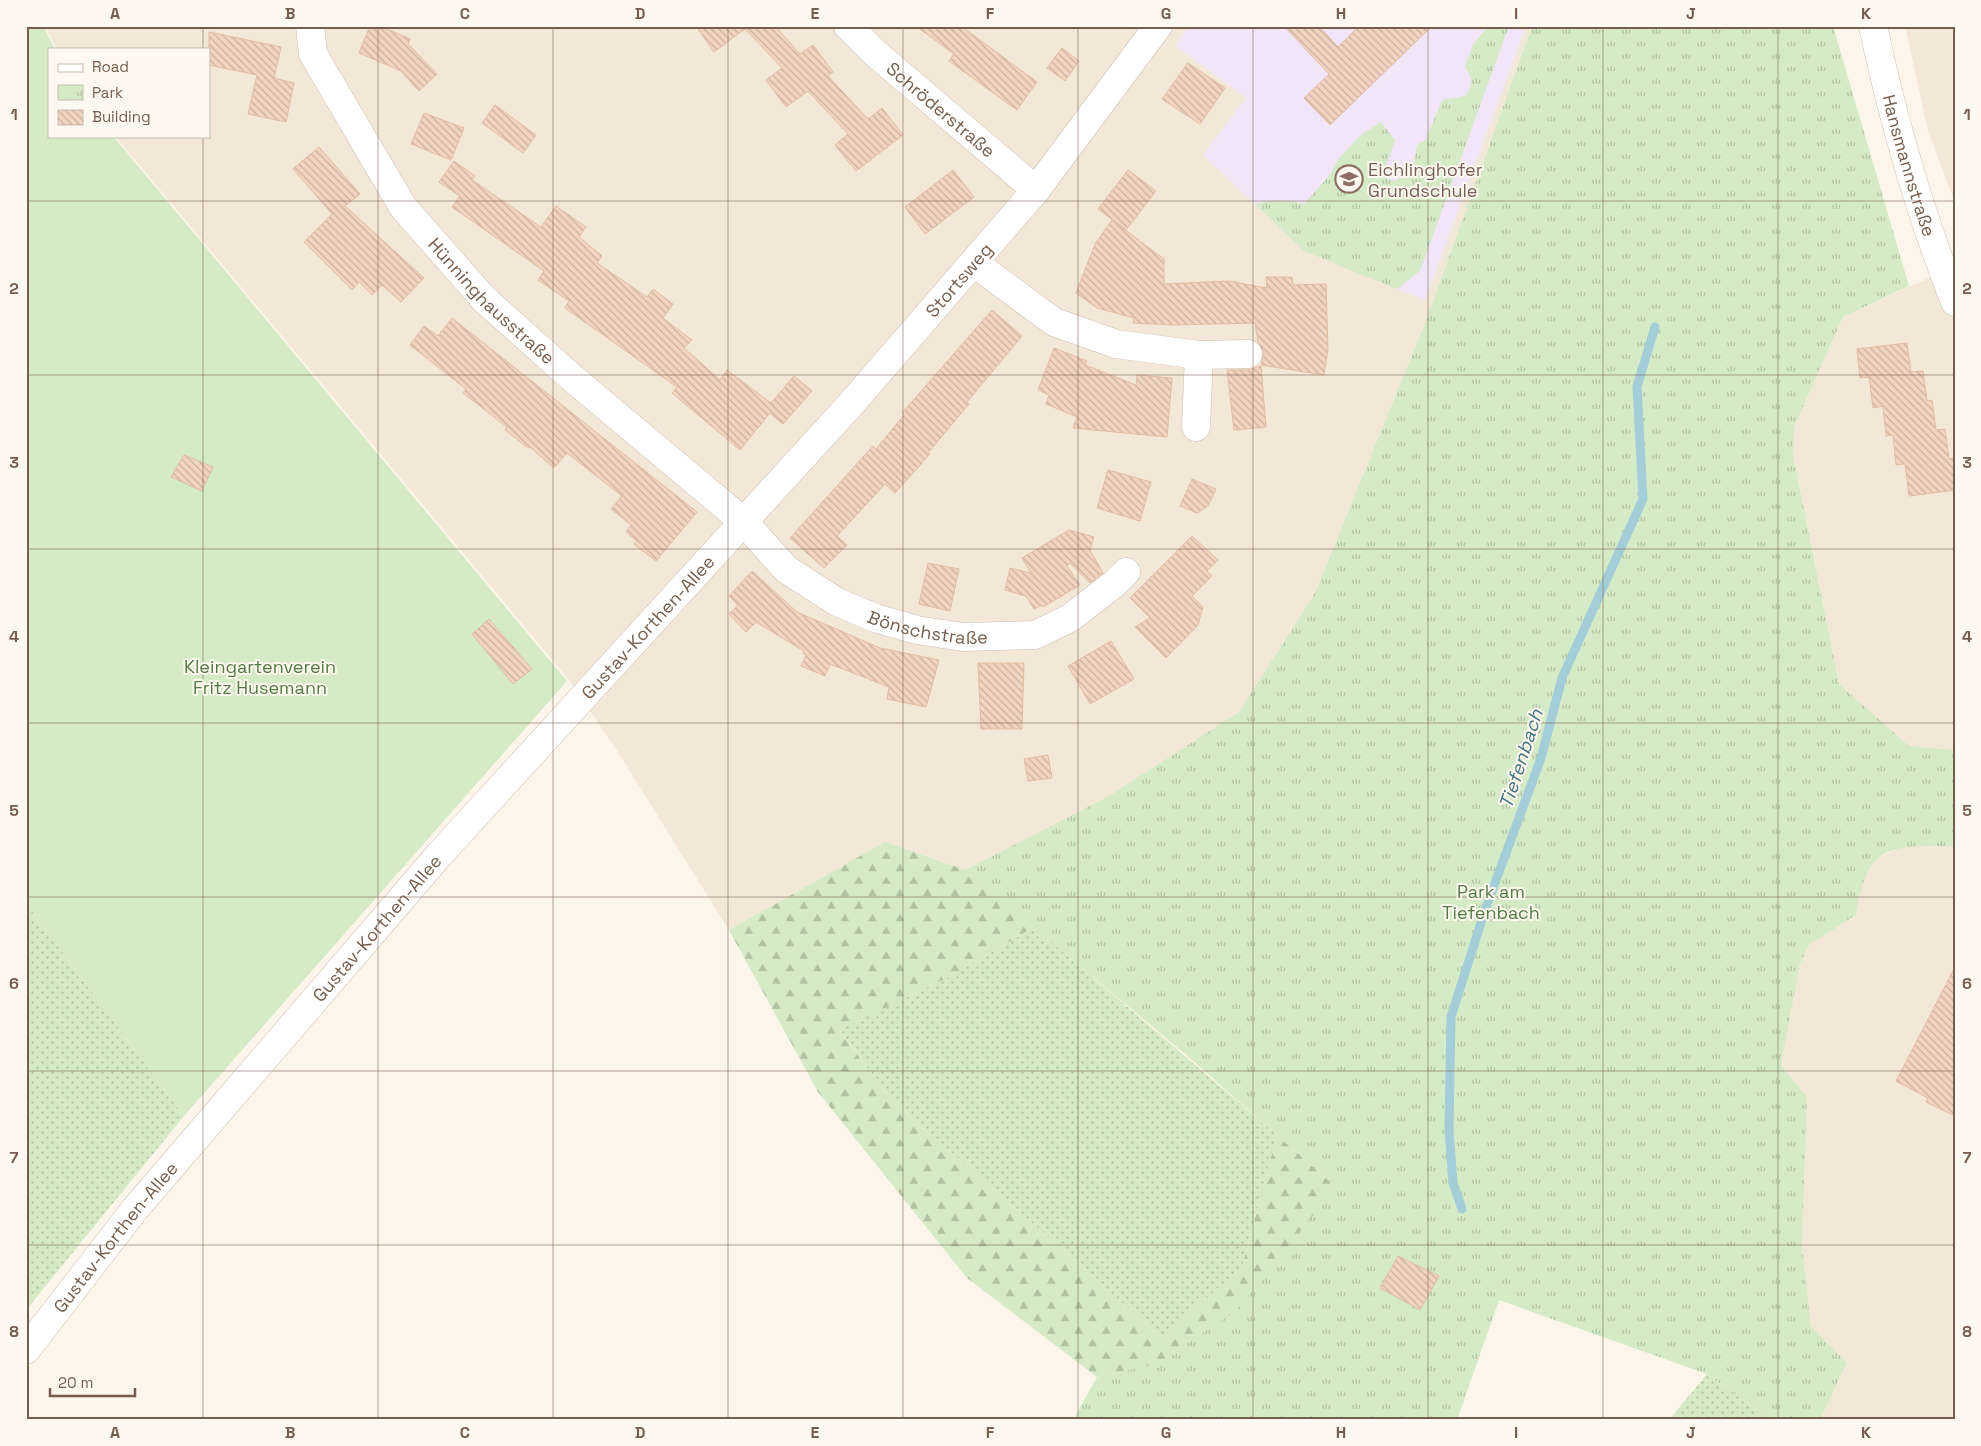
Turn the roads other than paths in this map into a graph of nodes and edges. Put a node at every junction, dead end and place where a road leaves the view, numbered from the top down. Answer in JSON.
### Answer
{"nodes":[{"id":1,"x":310,"y":26,"type":"edge"},
{"id":2,"x":848,"y":26,"type":"edge"},
{"id":3,"x":1158,"y":26,"type":"edge"},
{"id":4,"x":1873,"y":26,"type":"edge"},
{"id":5,"x":1036,"y":190,"type":"junction"},
{"id":6,"x":974,"y":263,"type":"junction"},
{"id":7,"x":1955,"y":302,"type":"edge"},
{"id":8,"x":1248,"y":354,"type":"dead end"},
{"id":9,"x":1199,"y":355,"type":"junction"},
{"id":10,"x":1196,"y":427,"type":"dead end"},
{"id":11,"x":744,"y":522,"type":"junction"},
{"id":12,"x":1126,"y":572,"type":"dead end"},
{"id":13,"x":26,"y":1350,"type":"edge"}],
"edges":[{"from":1,"to":11,"type":"street","name":"Hünninghausstraße"},
{"from":2,"to":5,"type":"street","name":"Schröderstraße"},
{"from":3,"to":5,"type":"street","name":"Stortsweg"},
{"from":4,"to":7,"type":"street","name":"Hansmannstraße"},
{"from":5,"to":6,"type":"street","name":"Stortsweg"},
{"from":6,"to":9,"type":"street"},
{"from":6,"to":11,"type":"street","name":"Stortsweg"},
{"from":8,"to":9,"type":"street"},
{"from":9,"to":10,"type":"street"},
{"from":11,"to":12,"type":"street","name":"Bönschstraße"},
{"from":11,"to":13,"type":"street","name":"Gustav-Korthen-Allee"}]}
